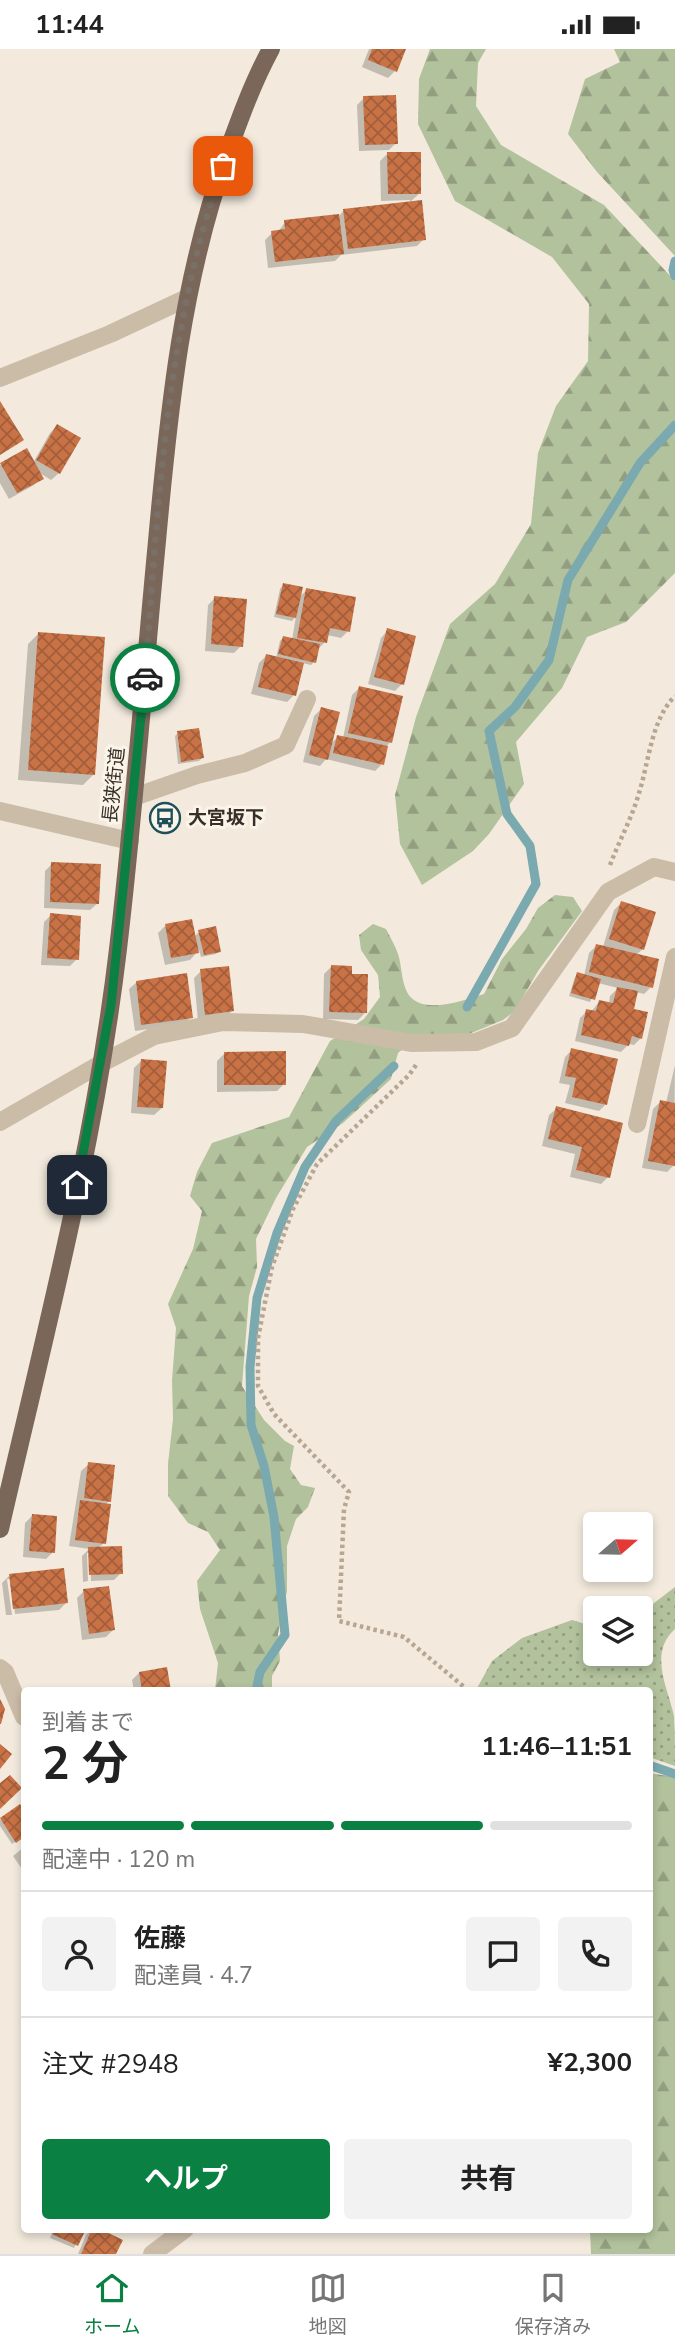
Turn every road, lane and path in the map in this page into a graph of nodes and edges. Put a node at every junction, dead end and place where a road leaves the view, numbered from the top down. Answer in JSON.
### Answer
{"nodes":[{"id":1,"x":271,"y":49,"type":"edge"},
{"id":2,"x":187,"y":298,"type":"junction"},
{"id":3,"x":0,"y":378,"type":"edge"},
{"id":4,"x":675,"y":696,"type":"edge"},
{"id":5,"x":307,"y":699,"type":"dead end"},
{"id":6,"x":134,"y":797,"type":"junction"},
{"id":7,"x":0,"y":811,"type":"edge"},
{"id":8,"x":130,"y":841,"type":"junction"},
{"id":9,"x":675,"y":872,"type":"edge"},
{"id":10,"x":611,"y":890,"type":"junction"},
{"id":11,"x":675,"y":957,"type":"edge"},
{"id":12,"x":434,"y":1042,"type":"junction"},
{"id":13,"x":102,"y":1063,"type":"junction"},
{"id":14,"x":0,"y":1122,"type":"edge"},
{"id":15,"x":637,"y":1124,"type":"dead end"},
{"id":16,"x":0,"y":1529,"type":"edge"},
{"id":17,"x":0,"y":1668,"type":"edge"},
{"id":18,"x":465,"y":1687,"type":"edge"},
{"id":19,"x":21,"y":1710,"type":"edge"},
{"id":20,"x":180,"y":2233,"type":"edge"},
{"id":21,"x":152,"y":2254,"type":"edge"}],
"edges":[{"from":1,"to":2,"type":"main road","name":"長狭街道"},
{"from":2,"to":3,"type":"street"},
{"from":2,"to":6,"type":"main road","name":"長狭街道"},
{"from":4,"to":10,"type":"path"},
{"from":5,"to":6,"type":"street"},
{"from":6,"to":8,"type":"main road","name":"長狭街道"},
{"from":7,"to":8,"type":"street"},
{"from":8,"to":13,"type":"main road","name":"長狭街道"},
{"from":9,"to":10,"type":"street"},
{"from":10,"to":12,"type":"street"},
{"from":11,"to":15,"type":"street"},
{"from":12,"to":13,"type":"street"},
{"from":12,"to":18,"type":"path"},
{"from":13,"to":14,"type":"street"},
{"from":13,"to":16,"type":"main road","name":"長狭街道"},
{"from":17,"to":19,"type":"street"},
{"from":20,"to":21,"type":"street"}]}
